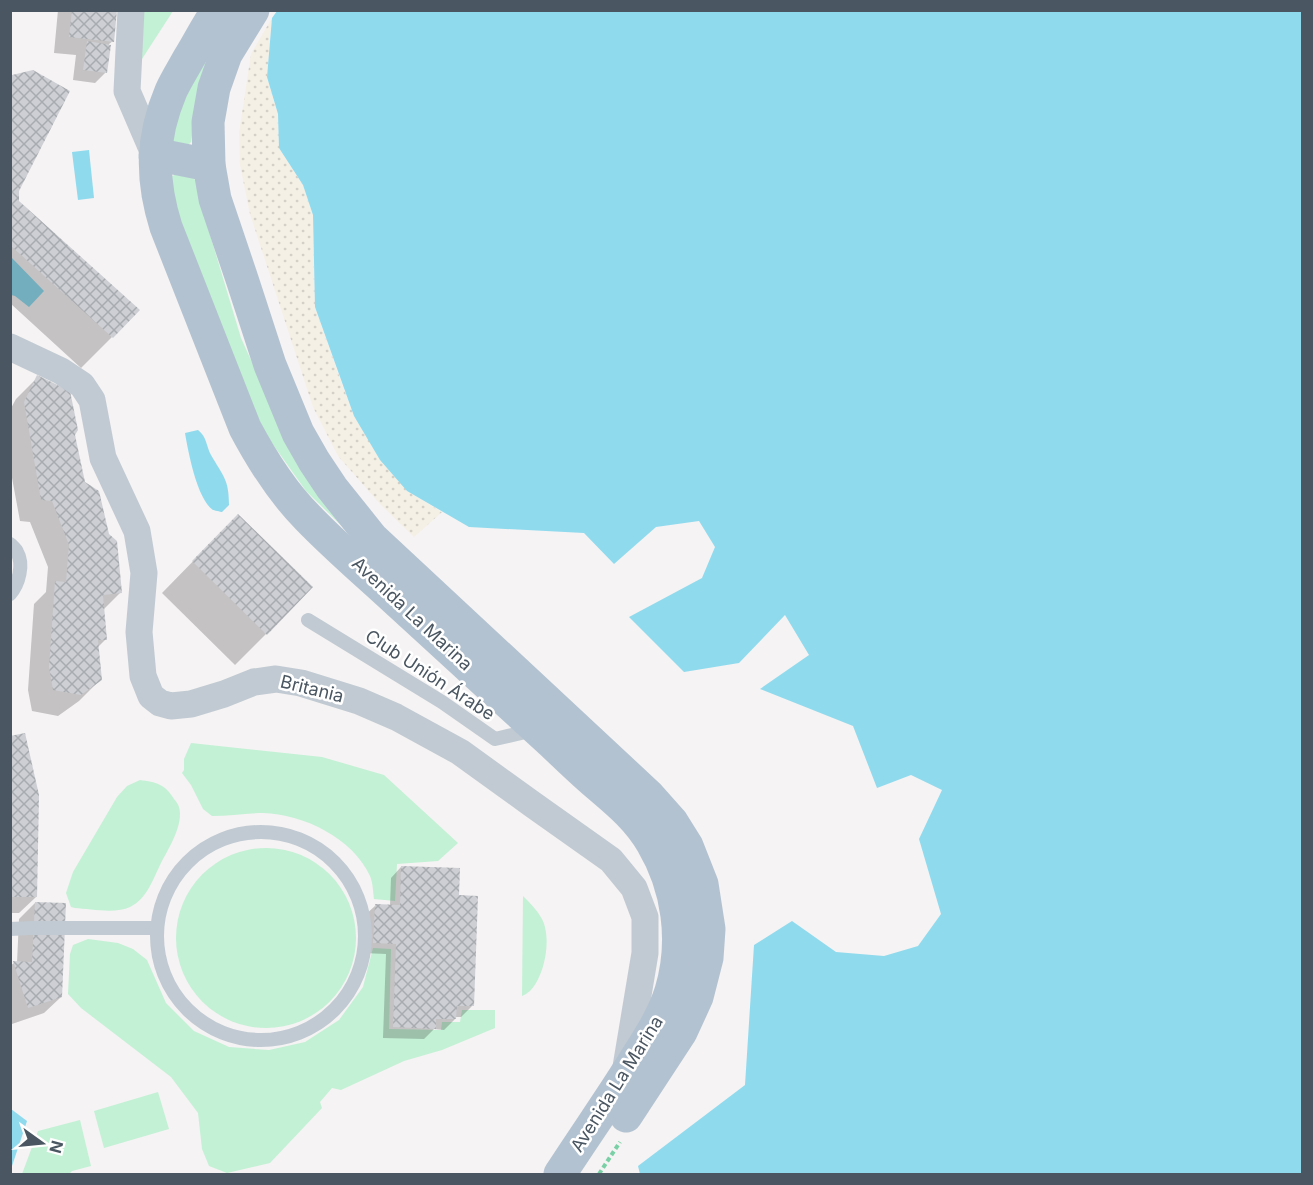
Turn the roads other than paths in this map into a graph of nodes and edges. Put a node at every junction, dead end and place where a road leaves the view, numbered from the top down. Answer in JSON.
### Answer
{"nodes":[{"id":1,"x":131,"y":10,"type":"edge"},
{"id":2,"x":218,"y":10,"type":"edge"},
{"id":3,"x":253,"y":10,"type":"edge"},
{"id":4,"x":154,"y":156,"type":"junction"},
{"id":5,"x":209,"y":165,"type":"junction"},
{"id":6,"x":10,"y":347,"type":"edge"},
{"id":7,"x":10,"y":544,"type":"edge"},
{"id":8,"x":10,"y":594,"type":"edge"},
{"id":9,"x":308,"y":620,"type":"dead end"},
{"id":10,"x":536,"y":729,"type":"junction"},
{"id":11,"x":156,"y":928,"type":"junction"},
{"id":12,"x":10,"y":929,"type":"edge"},
{"id":13,"x":625,"y":1076,"type":"junction"},
{"id":14,"x":560,"y":1174,"type":"edge"},
{"id":15,"x":587,"y":1174,"type":"edge"}],
"edges":[{"from":1,"to":4,"type":"street"},
{"from":2,"to":4,"type":"main road","name":"Avenida La Marina"},
{"from":3,"to":5,"type":"main road","name":"Avenida La Marina"},
{"from":4,"to":5,"type":"main road"},
{"from":4,"to":10,"type":"main road","name":"Avenida La Marina"},
{"from":5,"to":15,"type":"main road","name":"Avenida La Marina"},
{"from":6,"to":13,"type":"street","name":"Britania"},
{"from":7,"to":8,"type":"lane"},
{"from":9,"to":10,"type":"lane","name":"Club Unión Árabe"},
{"from":10,"to":13,"type":"main road","name":"Avenida La Marina"},
{"from":11,"to":11,"type":"lane"},
{"from":11,"to":12,"type":"lane"},
{"from":13,"to":14,"type":"main road","name":"Avenida La Marina"}]}
